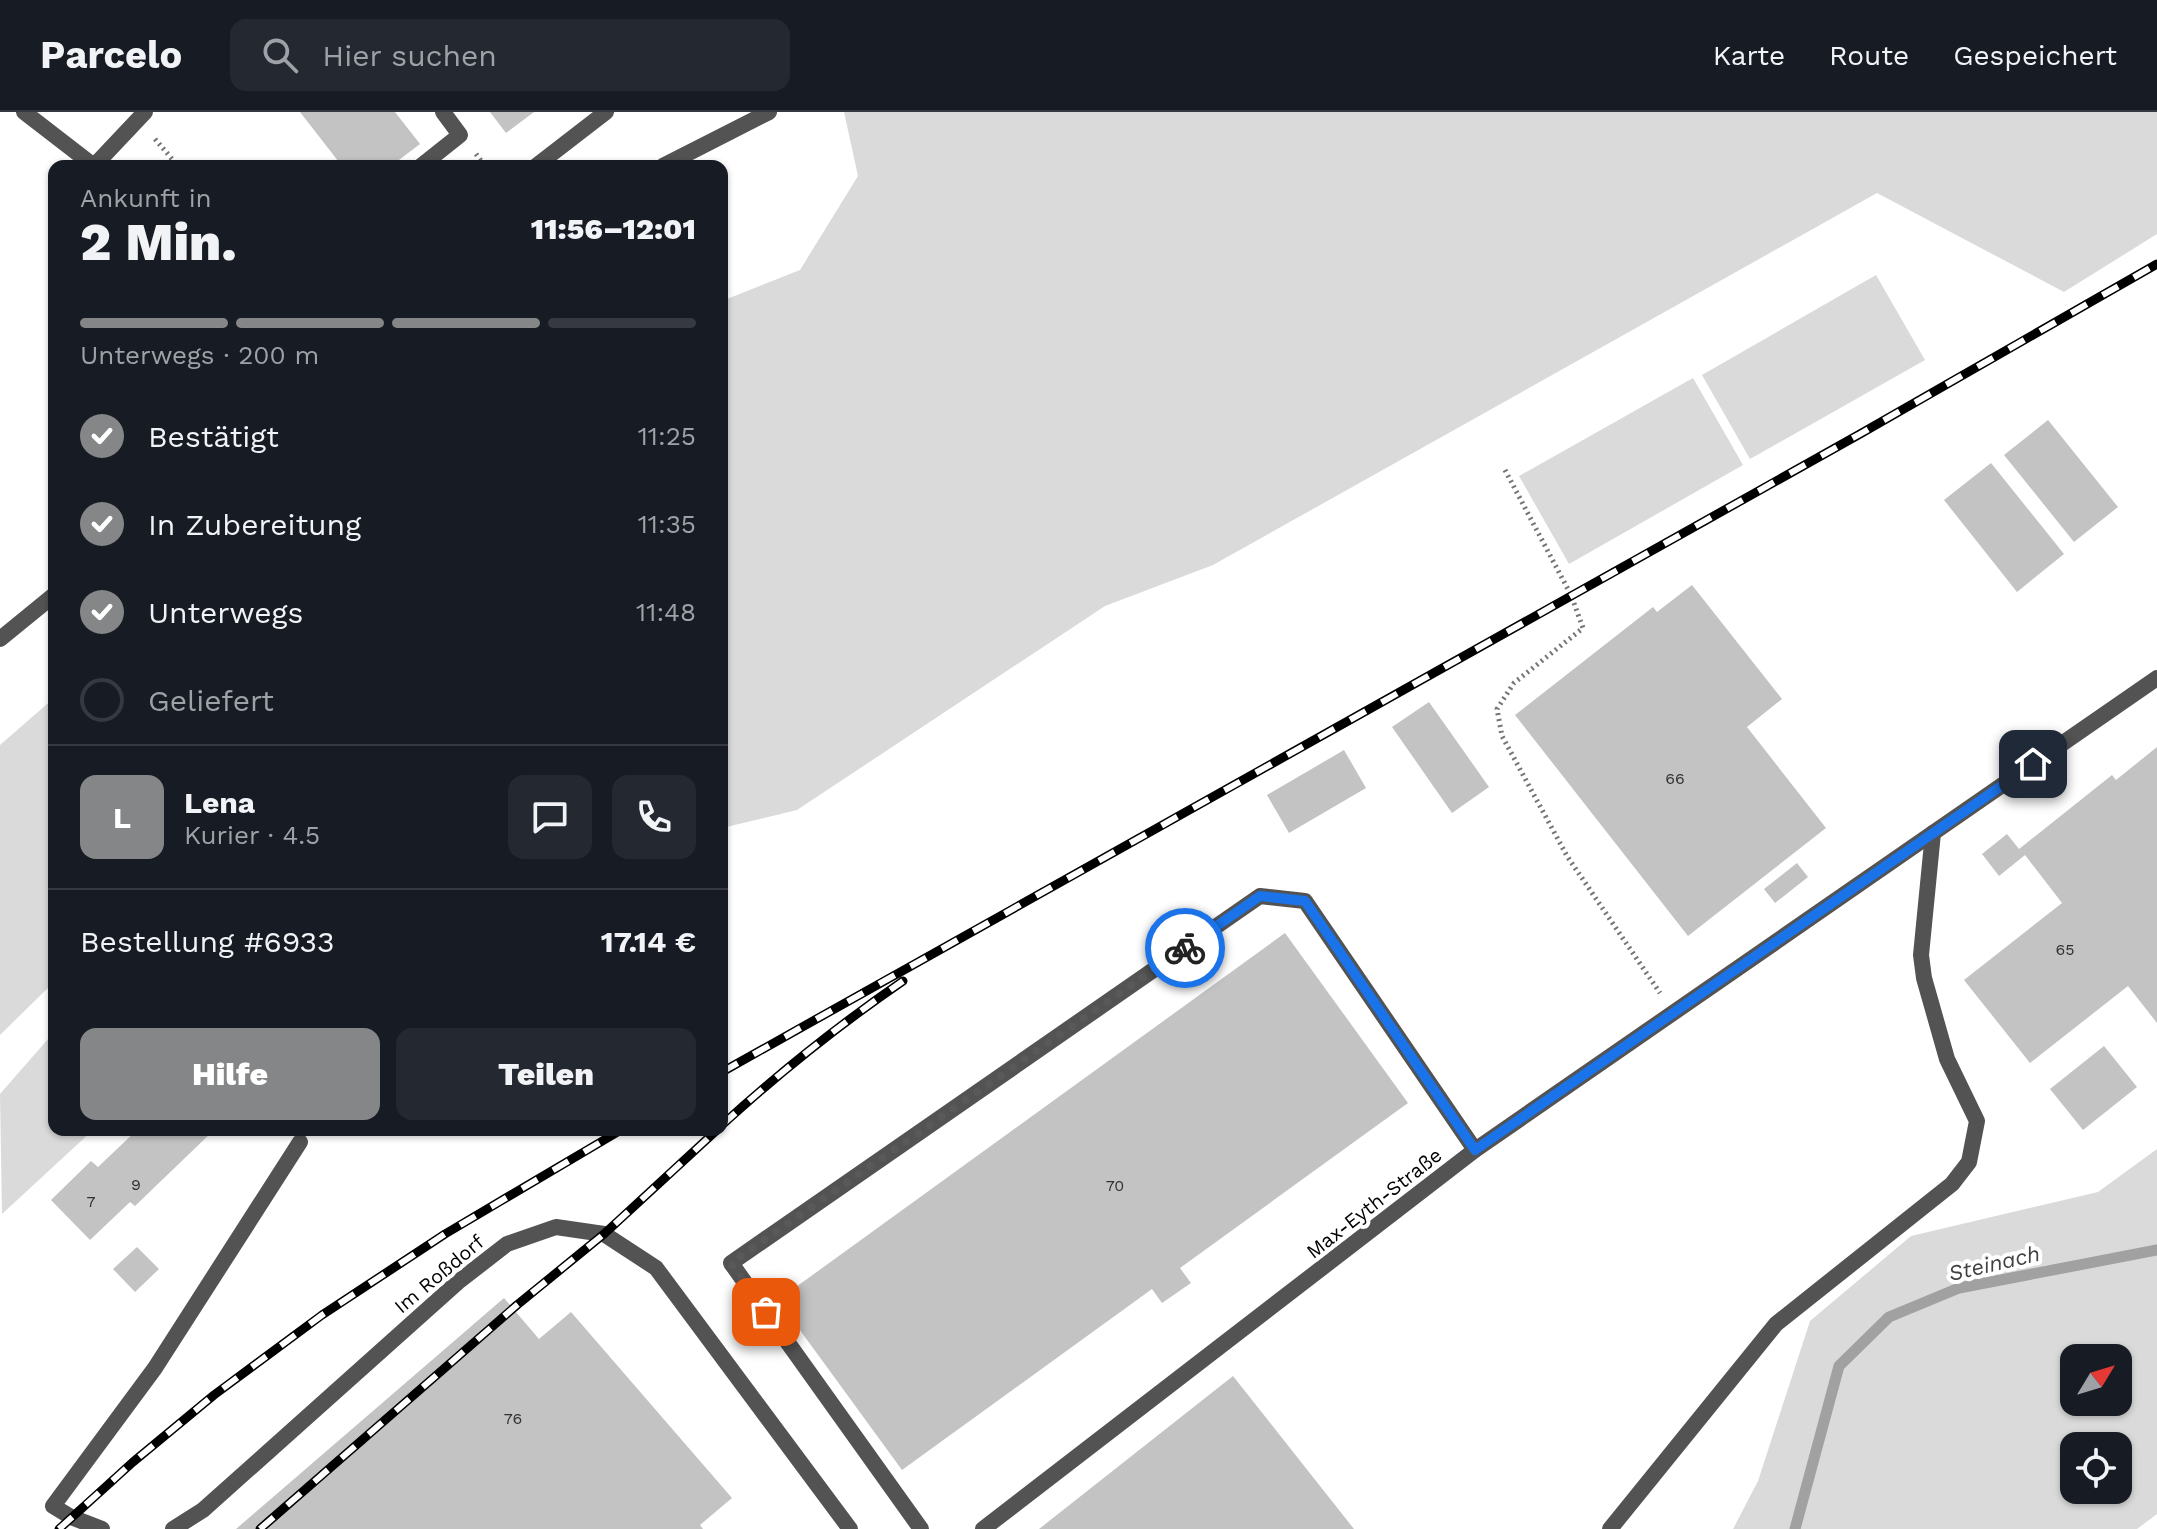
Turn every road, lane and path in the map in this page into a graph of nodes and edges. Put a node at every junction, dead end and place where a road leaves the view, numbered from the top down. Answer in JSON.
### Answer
{"nodes":[{"id":1,"x":24,"y":112,"type":"edge"},
{"id":2,"x":145,"y":112,"type":"edge"},
{"id":3,"x":443,"y":112,"type":"edge"},
{"id":4,"x":606,"y":112,"type":"edge"},
{"id":5,"x":769,"y":112,"type":"edge"},
{"id":6,"x":86,"y":160,"type":"edge"},
{"id":7,"x":100,"y":160,"type":"edge"},
{"id":8,"x":429,"y":160,"type":"edge"},
{"id":9,"x":544,"y":160,"type":"edge"},
{"id":10,"x":675,"y":160,"type":"edge"},
{"id":11,"x":1505,"y":470,"type":"dead end"},
{"id":12,"x":48,"y":600,"type":"edge"},
{"id":13,"x":0,"y":639,"type":"edge"},
{"id":14,"x":2157,"y":678,"type":"edge"},
{"id":15,"x":1933,"y":833,"type":"junction"},
{"id":16,"x":1674,"y":1014,"type":"junction"},
{"id":17,"x":300,"y":1142,"type":"dead end"},
{"id":18,"x":1475,"y":1150,"type":"junction"},
{"id":19,"x":102,"y":1529,"type":"edge"},
{"id":20,"x":173,"y":1529,"type":"edge"},
{"id":21,"x":850,"y":1529,"type":"edge"},
{"id":22,"x":921,"y":1529,"type":"edge"},
{"id":23,"x":983,"y":1529,"type":"edge"},
{"id":24,"x":1610,"y":1529,"type":"edge"}],
"edges":[{"from":1,"to":6,"type":"street"},
{"from":2,"to":7,"type":"street"},
{"from":3,"to":8,"type":"street"},
{"from":4,"to":9,"type":"street"},
{"from":5,"to":10,"type":"street"},
{"from":11,"to":16,"type":"path"},
{"from":12,"to":13,"type":"street"},
{"from":14,"to":15,"type":"street","name":"Max-Eyth-Straße"},
{"from":15,"to":16,"type":"street","name":"Max-Eyth-Straße"},
{"from":15,"to":24,"type":"street"},
{"from":16,"to":18,"type":"street","name":"Max-Eyth-Straße"},
{"from":17,"to":19,"type":"street"},
{"from":18,"to":22,"type":"street"},
{"from":18,"to":23,"type":"street","name":"Max-Eyth-Straße"},
{"from":20,"to":21,"type":"street","name":"Im Roßdorf"}]}
